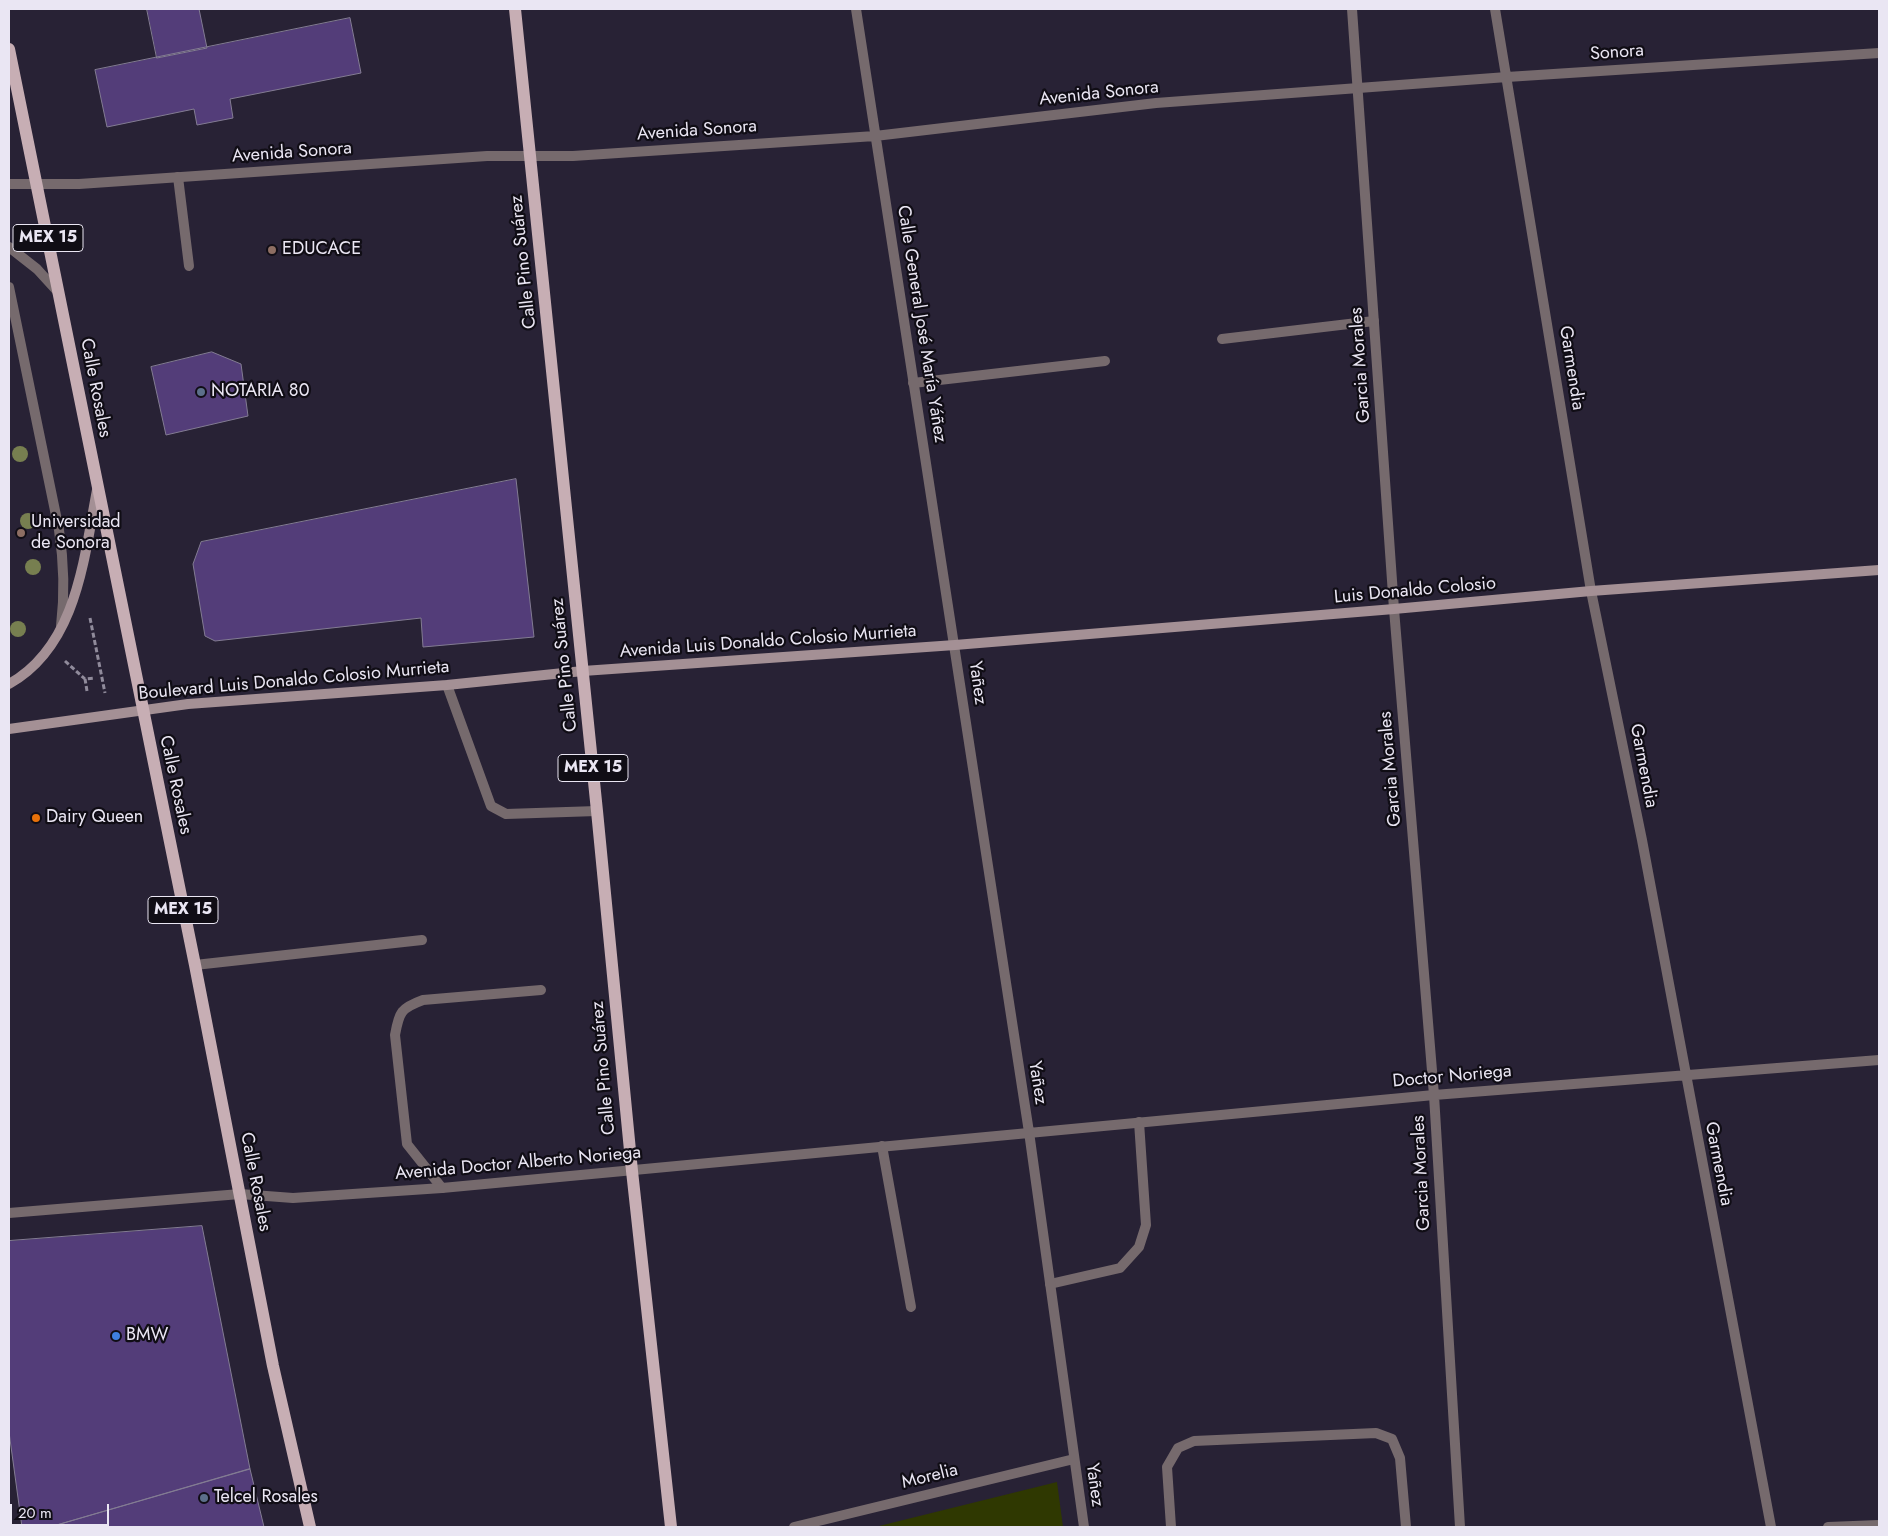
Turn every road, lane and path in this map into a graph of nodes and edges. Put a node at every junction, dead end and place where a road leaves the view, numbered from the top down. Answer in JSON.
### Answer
{"nodes":[{"id":1,"x":515,"y":9,"type":"edge"},
{"id":2,"x":856,"y":9,"type":"edge"},
{"id":3,"x":1352,"y":9,"type":"edge"},
{"id":4,"x":1495,"y":9,"type":"edge"},
{"id":5,"x":9,"y":49,"type":"edge"},
{"id":6,"x":1879,"y":52,"type":"edge"},
{"id":7,"x":1507,"y":77,"type":"junction"},
{"id":8,"x":1357,"y":88,"type":"junction"},
{"id":9,"x":875,"y":136,"type":"junction"},
{"id":10,"x":530,"y":156,"type":"junction"},
{"id":11,"x":178,"y":177,"type":"junction"},
{"id":12,"x":9,"y":184,"type":"edge"},
{"id":13,"x":37,"y":184,"type":"junction"},
{"id":14,"x":9,"y":247,"type":"edge"},
{"id":15,"x":189,"y":266,"type":"dead end"},
{"id":16,"x":9,"y":287,"type":"edge"},
{"id":17,"x":58,"y":292,"type":"junction"},
{"id":18,"x":1374,"y":321,"type":"junction"},
{"id":19,"x":1222,"y":339,"type":"dead end"},
{"id":20,"x":1105,"y":361,"type":"dead end"},
{"id":21,"x":913,"y":383,"type":"junction"},
{"id":22,"x":97,"y":486,"type":"junction"},
{"id":23,"x":1879,"y":570,"type":"edge"},
{"id":24,"x":1592,"y":591,"type":"junction"},
{"id":25,"x":1394,"y":609,"type":"junction"},
{"id":26,"x":91,"y":626,"type":"dead end"},
{"id":27,"x":60,"y":631,"type":"junction"},
{"id":28,"x":954,"y":645,"type":"junction"},
{"id":29,"x":64,"y":661,"type":"dead end"},
{"id":30,"x":583,"y":671,"type":"junction"},
{"id":31,"x":94,"y":678,"type":"dead end"},
{"id":32,"x":85,"y":679,"type":"junction"},
{"id":33,"x":10,"y":683,"type":"edge"},
{"id":34,"x":447,"y":685,"type":"junction"},
{"id":35,"x":87,"y":691,"type":"dead end"},
{"id":36,"x":143,"y":710,"type":"junction"},
{"id":37,"x":109,"y":715,"type":"junction"},
{"id":38,"x":9,"y":728,"type":"edge"},
{"id":39,"x":597,"y":811,"type":"junction"},
{"id":40,"x":422,"y":940,"type":"dead end"},
{"id":41,"x":195,"y":965,"type":"junction"},
{"id":42,"x":541,"y":990,"type":"dead end"},
{"id":43,"x":1879,"y":1060,"type":"edge"},
{"id":44,"x":1685,"y":1076,"type":"junction"},
{"id":45,"x":1434,"y":1095,"type":"junction"},
{"id":46,"x":1139,"y":1122,"type":"junction"},
{"id":47,"x":1028,"y":1132,"type":"junction"},
{"id":48,"x":882,"y":1146,"type":"junction"},
{"id":49,"x":632,"y":1171,"type":"junction"},
{"id":50,"x":442,"y":1188,"type":"junction"},
{"id":51,"x":240,"y":1194,"type":"junction"},
{"id":52,"x":9,"y":1214,"type":"edge"},
{"id":53,"x":1050,"y":1284,"type":"junction"},
{"id":54,"x":910,"y":1307,"type":"dead end"},
{"id":55,"x":1074,"y":1459,"type":"junction"},
{"id":56,"x":1879,"y":1524,"type":"edge"},
{"id":57,"x":310,"y":1527,"type":"edge"},
{"id":58,"x":671,"y":1527,"type":"edge"},
{"id":59,"x":794,"y":1527,"type":"edge"},
{"id":60,"x":1084,"y":1527,"type":"edge"},
{"id":61,"x":1171,"y":1527,"type":"edge"},
{"id":62,"x":1406,"y":1527,"type":"edge"},
{"id":63,"x":1460,"y":1527,"type":"edge"},
{"id":64,"x":1771,"y":1527,"type":"edge"},
{"id":65,"x":1828,"y":1527,"type":"edge"}],
"edges":[{"from":1,"to":10,"type":"main road","name":"Calle Pino Suárez","number":"MEX 15"},
{"from":2,"to":9,"type":"street","name":"Calle General José María Yáñez"},
{"from":3,"to":8,"type":"street","name":"Garcia Morales"},
{"from":4,"to":7,"type":"street","name":"Garmendia"},
{"from":5,"to":13,"type":"main road","name":"Calle Rosales","number":"MEX 15"},
{"from":6,"to":7,"type":"street","name":"Sonora"},
{"from":7,"to":8,"type":"street","name":"Sonora"},
{"from":7,"to":24,"type":"street","name":"Garmendia"},
{"from":8,"to":9,"type":"street","name":"Avenida Sonora"},
{"from":8,"to":18,"type":"street","name":"Garcia Morales"},
{"from":9,"to":10,"type":"street","name":"Avenida Sonora"},
{"from":9,"to":21,"type":"street","name":"Calle General José María Yáñez"},
{"from":10,"to":11,"type":"street","name":"Avenida Sonora"},
{"from":10,"to":30,"type":"main road","name":"Calle Pino Suárez","number":"MEX 15"},
{"from":11,"to":13,"type":"street","name":"Avenida Sonora"},
{"from":11,"to":15,"type":"street"},
{"from":12,"to":13,"type":"street","name":"Avenida Sonora"},
{"from":13,"to":17,"type":"main road","name":"Calle Rosales","number":"MEX 15"},
{"from":14,"to":17,"type":"street"},
{"from":16,"to":27,"type":"street"},
{"from":17,"to":22,"type":"main road","name":"Calle Rosales","number":"MEX 15"},
{"from":18,"to":19,"type":"street"},
{"from":18,"to":25,"type":"street","name":"Garcia Morales"},
{"from":20,"to":21,"type":"street"},
{"from":21,"to":28,"type":"street","name":"Calle General José María Yáñez"},
{"from":22,"to":27,"type":"main road"},
{"from":22,"to":36,"type":"main road","name":"Calle Rosales","number":"MEX 15"},
{"from":23,"to":24,"type":"main road","name":"Luis Donaldo Colosio"},
{"from":24,"to":25,"type":"main road","name":"Luis Donaldo Colosio"},
{"from":24,"to":44,"type":"street","name":"Garmendia"},
{"from":25,"to":28,"type":"main road","name":"Luis Donaldo Colosio"},
{"from":25,"to":45,"type":"street","name":"Garcia Morales"},
{"from":26,"to":37,"type":"path"},
{"from":27,"to":33,"type":"main road"},
{"from":28,"to":30,"type":"main road","name":"Avenida Luis Donaldo Colosio Murrieta"},
{"from":28,"to":47,"type":"street","name":"Yañez"},
{"from":29,"to":32,"type":"path"},
{"from":30,"to":34,"type":"main road","name":"Boulevard Luis Donaldo Colosio Murrieta"},
{"from":30,"to":39,"type":"main road","name":"Calle Pino Suárez","number":"MEX 15"},
{"from":31,"to":32,"type":"path"},
{"from":32,"to":35,"type":"path"},
{"from":34,"to":36,"type":"main road","name":"Boulevard Luis Donaldo Colosio Murrieta"},
{"from":34,"to":39,"type":"street"},
{"from":36,"to":37,"type":"main road","name":"Boulevard Luis Donaldo Colosio Murrieta"},
{"from":36,"to":41,"type":"main road","name":"Calle Rosales","number":"MEX 15"},
{"from":37,"to":38,"type":"main road","name":"Boulevard Luis Donaldo Colosio Murrieta"},
{"from":39,"to":49,"type":"main road","name":"Calle Pino Suárez","number":"MEX 15"},
{"from":40,"to":41,"type":"street"},
{"from":41,"to":51,"type":"main road","name":"Calle Rosales","number":"MEX 15"},
{"from":42,"to":50,"type":"street"},
{"from":43,"to":44,"type":"street","name":"Doctor Noriega"},
{"from":44,"to":45,"type":"street","name":"Doctor Noriega"},
{"from":44,"to":64,"type":"street","name":"Garmendia"},
{"from":45,"to":46,"type":"street","name":"Doctor Noriega"},
{"from":45,"to":63,"type":"street","name":"Garcia Morales"},
{"from":46,"to":47,"type":"street","name":"Doctor Noriega"},
{"from":46,"to":53,"type":"street"},
{"from":47,"to":48,"type":"street","name":"Avenida Doctor Alberto Noriega"},
{"from":47,"to":53,"type":"street","name":"Yañez"},
{"from":48,"to":49,"type":"street","name":"Avenida Doctor Alberto Noriega"},
{"from":48,"to":54,"type":"street"},
{"from":49,"to":50,"type":"street","name":"Avenida Doctor Alberto Noriega"},
{"from":49,"to":58,"type":"main road","name":"Calle Pino Suárez","number":"MEX 15"},
{"from":50,"to":51,"type":"street","name":"Avenida Doctor Alberto Noriega"},
{"from":51,"to":52,"type":"street","name":"Avenida Doctor Alberto Noriega"},
{"from":51,"to":57,"type":"main road","name":"Calle Rosales","number":"MEX 15"},
{"from":53,"to":55,"type":"street","name":"Yañez"},
{"from":55,"to":59,"type":"street","name":"Morelia"},
{"from":55,"to":60,"type":"street","name":"Yañez"},
{"from":56,"to":65,"type":"street"},
{"from":61,"to":62,"type":"street"}]}
